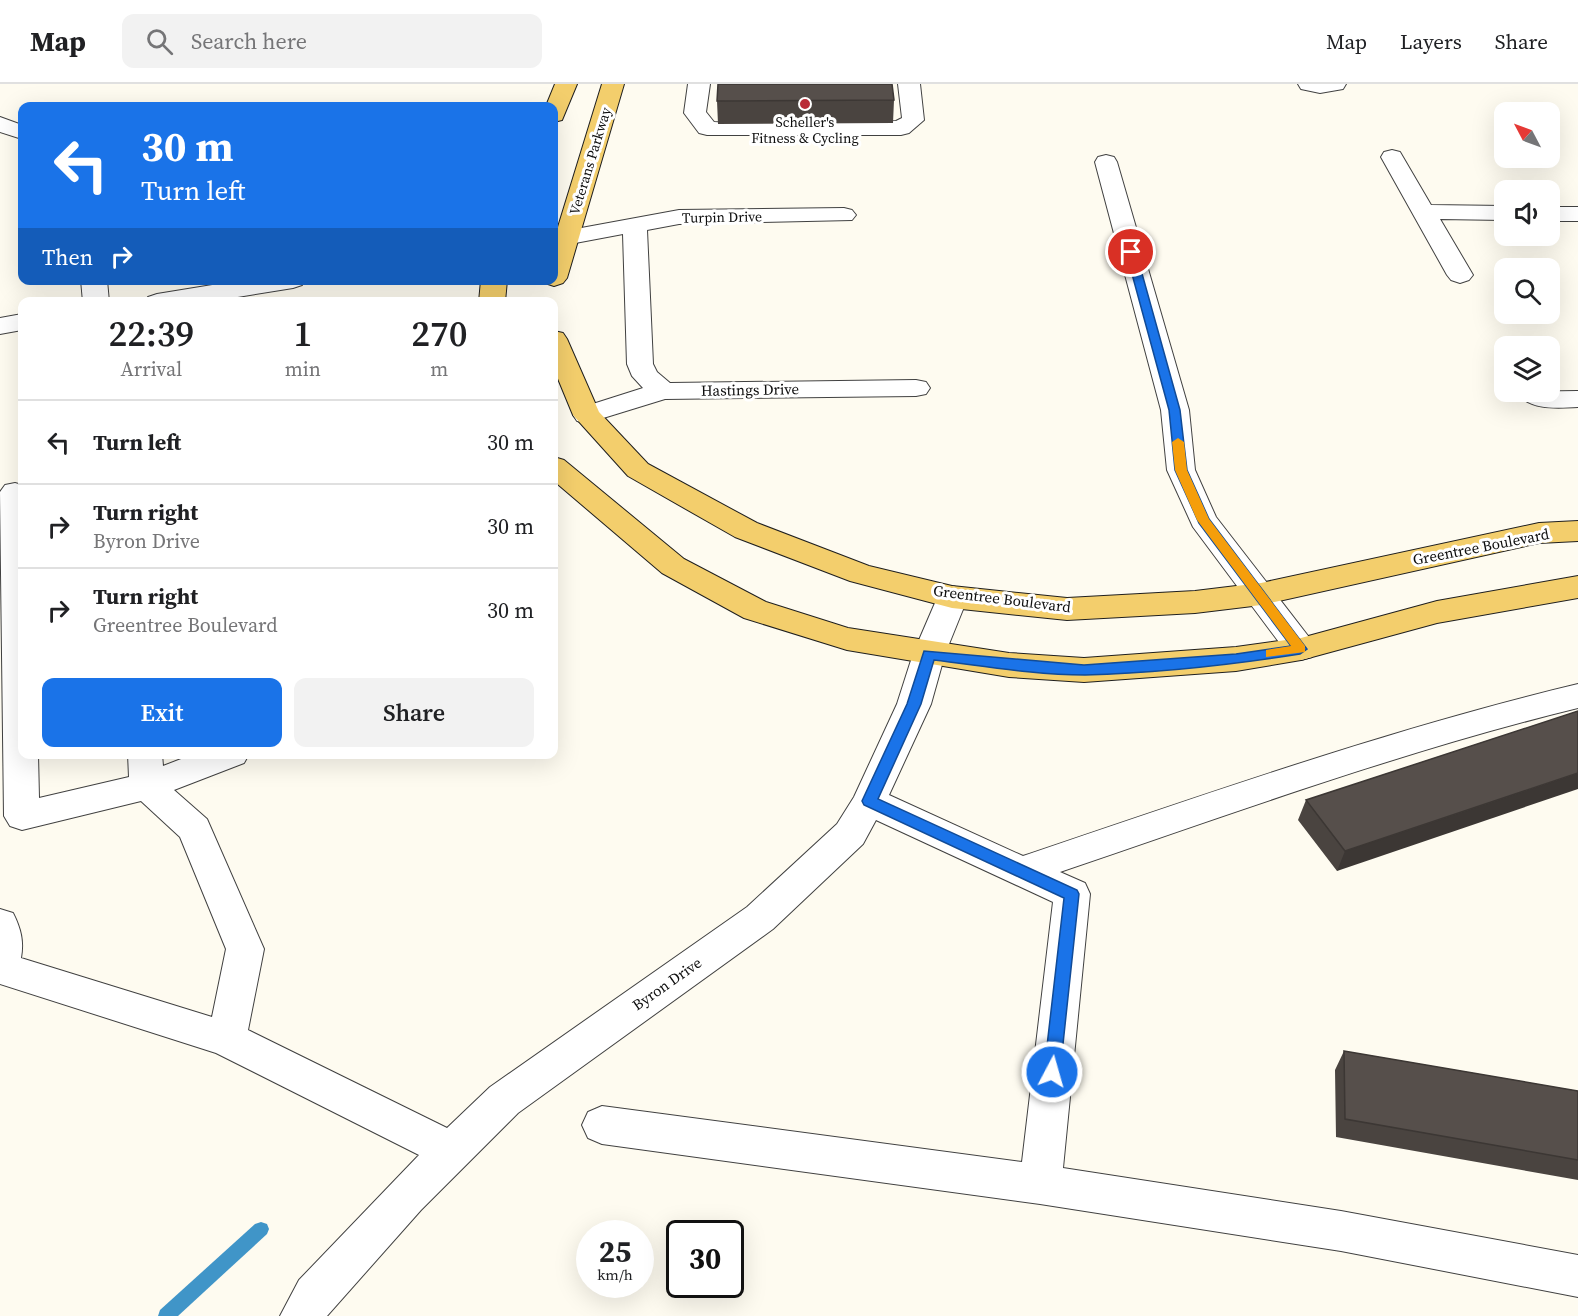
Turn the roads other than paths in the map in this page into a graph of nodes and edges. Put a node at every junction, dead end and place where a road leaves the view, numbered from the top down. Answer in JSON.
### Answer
{"nodes":[{"id":1,"x":566,"y":84,"type":"edge"},
{"id":2,"x":613,"y":84,"type":"edge"},
{"id":3,"x":699,"y":84,"type":"edge"},
{"id":4,"x":909,"y":84,"type":"edge"},
{"id":5,"x":1310,"y":84,"type":"edge"},
{"id":6,"x":1335,"y":84,"type":"edge"},
{"id":7,"x":558,"y":105,"type":"edge"},
{"id":8,"x":0,"y":124,"type":"edge"},
{"id":9,"x":18,"y":131,"type":"edge"},
{"id":10,"x":1392,"y":157,"type":"dead end"},
{"id":11,"x":1106,"y":162,"type":"dead end"},
{"id":12,"x":1423,"y":212,"type":"junction"},
{"id":13,"x":1494,"y":213,"type":"edge"},
{"id":14,"x":1560,"y":214,"type":"edge"},
{"id":15,"x":1578,"y":214,"type":"edge"},
{"id":16,"x":844,"y":215,"type":"dead end"},
{"id":17,"x":634,"y":226,"type":"junction"},
{"id":18,"x":559,"y":239,"type":"edge"},
{"id":19,"x":1460,"y":275,"type":"dead end"},
{"id":20,"x":262,"y":285,"type":"edge"},
{"id":21,"x":188,"y":297,"type":"edge"},
{"id":22,"x":18,"y":323,"type":"edge"},
{"id":23,"x":0,"y":326,"type":"edge"},
{"id":24,"x":558,"y":348,"type":"edge"},
{"id":25,"x":916,"y":388,"type":"dead end"},
{"id":26,"x":663,"y":391,"type":"junction"},
{"id":27,"x":1560,"y":399,"type":"edge"},
{"id":28,"x":1578,"y":399,"type":"edge"},
{"id":29,"x":587,"y":415,"type":"junction"},
{"id":30,"x":558,"y":469,"type":"edge"},
{"id":31,"x":13,"y":493,"type":"edge"},
{"id":32,"x":1578,"y":531,"type":"edge"},
{"id":33,"x":1578,"y":587,"type":"edge"},
{"id":34,"x":1261,"y":594,"type":"junction"},
{"id":35,"x":952,"y":597,"type":"junction"},
{"id":36,"x":1300,"y":649,"type":"junction"},
{"id":37,"x":929,"y":654,"type":"junction"},
{"id":38,"x":18,"y":672,"type":"edge"},
{"id":39,"x":1578,"y":696,"type":"edge"},
{"id":40,"x":20,"y":759,"type":"edge"},
{"id":41,"x":205,"y":759,"type":"edge"},
{"id":42,"x":146,"y":770,"type":"edge"},
{"id":43,"x":869,"y":801,"type":"junction"},
{"id":44,"x":1021,"y":871,"type":"junction"},
{"id":45,"x":0,"y":924,"type":"edge"},
{"id":46,"x":0,"y":967,"type":"edge"},
{"id":47,"x":227,"y":1039,"type":"junction"},
{"id":48,"x":602,"y":1125,"type":"dead end"},
{"id":49,"x":452,"y":1151,"type":"junction"},
{"id":50,"x":1040,"y":1184,"type":"junction"},
{"id":51,"x":1578,"y":1276,"type":"edge"},
{"id":52,"x":302,"y":1316,"type":"edge"}],
"edges":[{"from":1,"to":7,"type":"main road"},
{"from":2,"to":18,"type":"main road","name":"Veterans Parkway"},
{"from":3,"to":4,"type":"street"},
{"from":5,"to":6,"type":"street"},
{"from":8,"to":9,"type":"street"},
{"from":10,"to":12,"type":"street"},
{"from":11,"to":34,"type":"street"},
{"from":12,"to":13,"type":"street"},
{"from":12,"to":19,"type":"street"},
{"from":14,"to":15,"type":"street"},
{"from":16,"to":17,"type":"street","name":"Turpin Drive"},
{"from":17,"to":18,"type":"street","name":"Turpin Drive"},
{"from":17,"to":26,"type":"street"},
{"from":20,"to":21,"type":"street"},
{"from":22,"to":23,"type":"street"},
{"from":24,"to":29,"type":"main road","name":"Greentree Boulevard"},
{"from":25,"to":26,"type":"street","name":"Hastings Drive"},
{"from":26,"to":29,"type":"street","name":"Hastings Drive"},
{"from":27,"to":28,"type":"street"},
{"from":29,"to":35,"type":"main road","name":"Greentree Boulevard"},
{"from":30,"to":37,"type":"main road"},
{"from":31,"to":38,"type":"street"},
{"from":32,"to":34,"type":"main road","name":"Greentree Boulevard"},
{"from":33,"to":36,"type":"main road"},
{"from":34,"to":35,"type":"main road","name":"Greentree Boulevard"},
{"from":34,"to":36,"type":"street"},
{"from":35,"to":37,"type":"street","name":"Byron Drive"},
{"from":36,"to":37,"type":"main road"},
{"from":37,"to":43,"type":"street","name":"Byron Drive"},
{"from":39,"to":44,"type":"street"},
{"from":40,"to":42,"type":"street"},
{"from":41,"to":42,"type":"street"},
{"from":42,"to":47,"type":"street"},
{"from":43,"to":44,"type":"street"},
{"from":43,"to":49,"type":"street","name":"Byron Drive"},
{"from":44,"to":50,"type":"street"},
{"from":45,"to":46,"type":"street"},
{"from":46,"to":47,"type":"street"},
{"from":47,"to":49,"type":"street"},
{"from":48,"to":50,"type":"street"},
{"from":49,"to":52,"type":"street","name":"Byron Drive"},
{"from":50,"to":51,"type":"street"}]}
